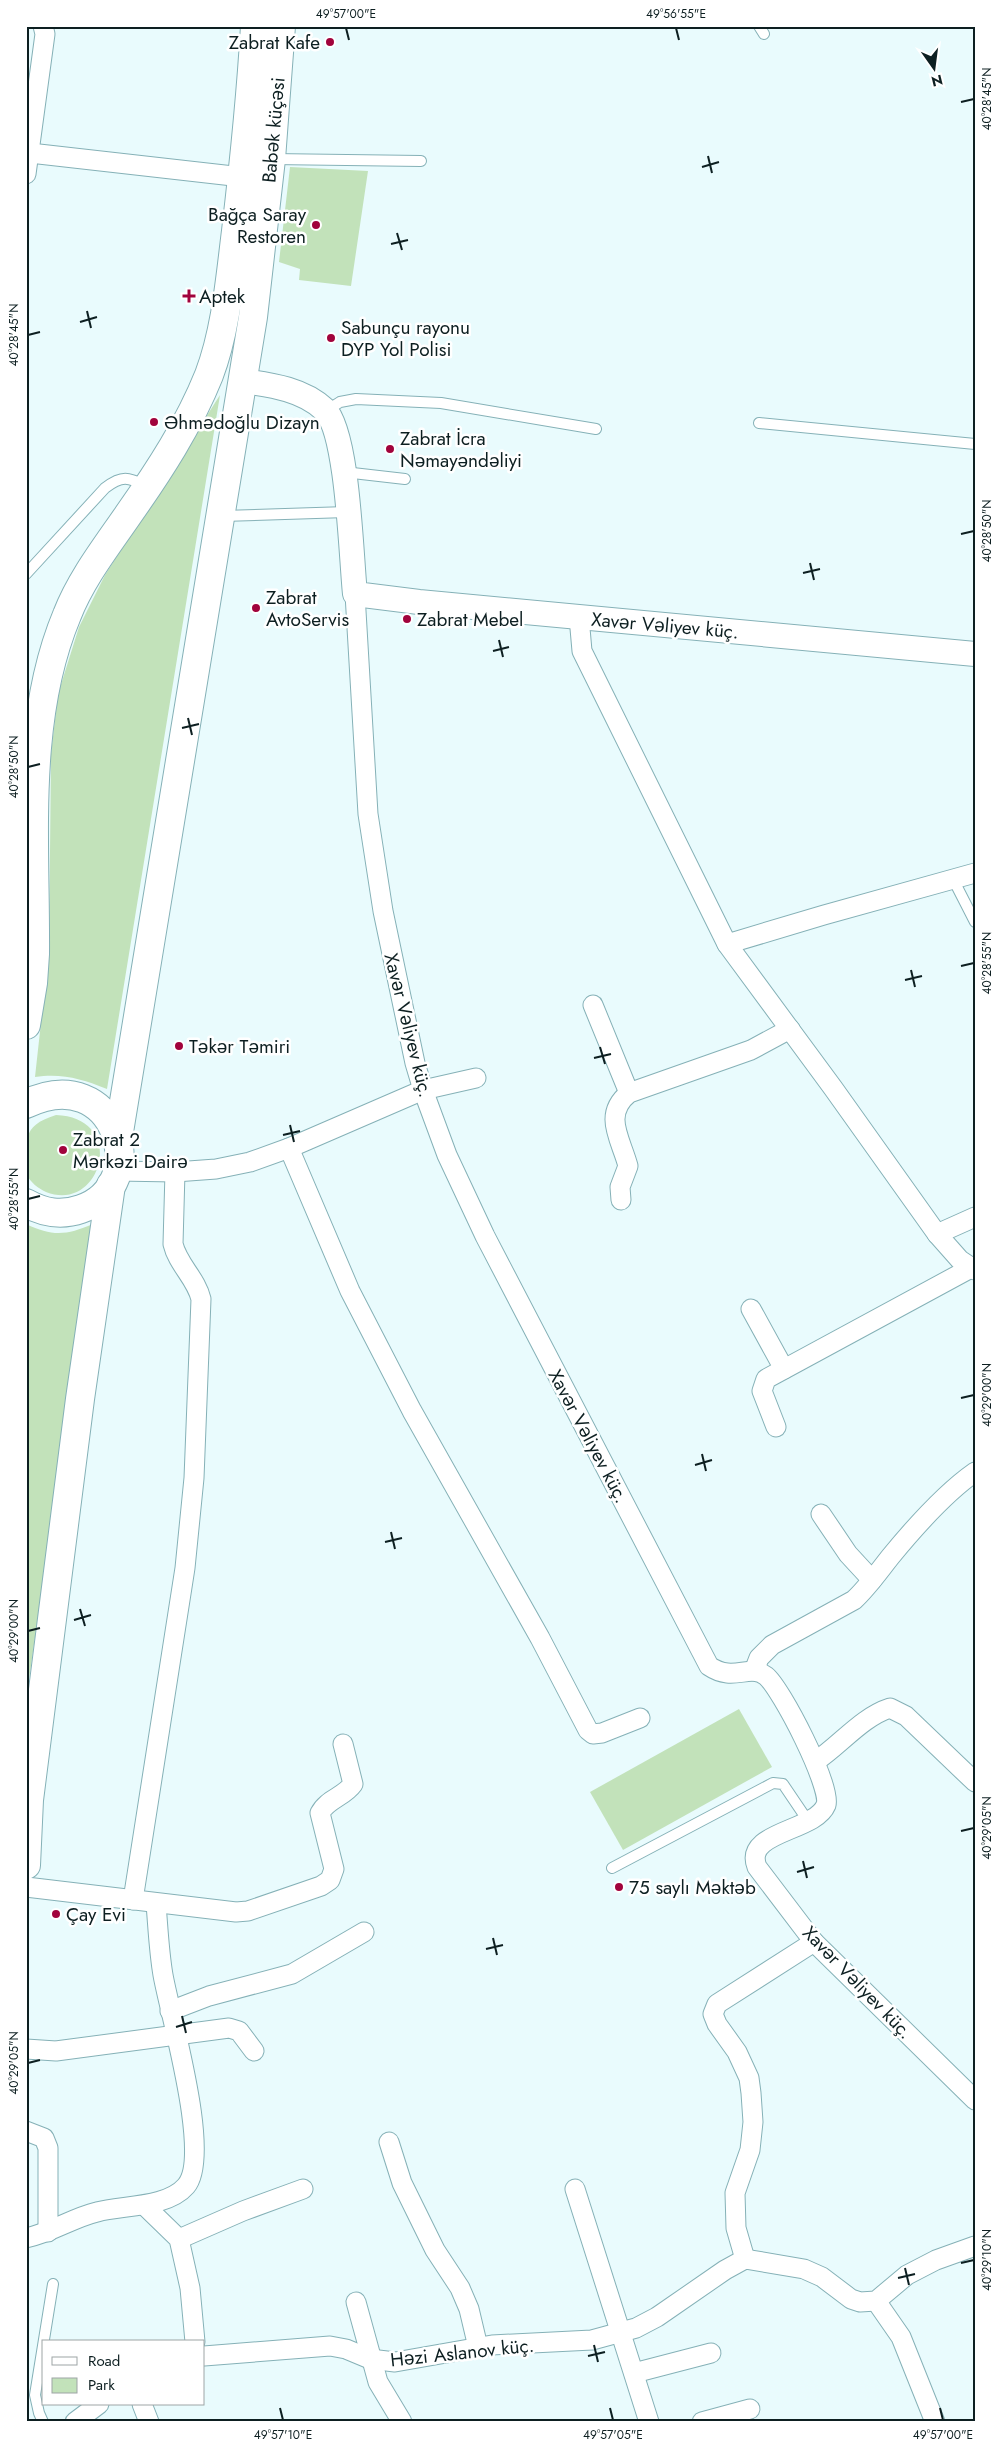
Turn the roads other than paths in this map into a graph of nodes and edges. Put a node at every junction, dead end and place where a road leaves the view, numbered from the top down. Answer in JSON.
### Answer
{"nodes":[{"id":1,"x":43,"y":26,"type":"edge"},
{"id":2,"x":255,"y":26,"type":"edge"},
{"id":3,"x":281,"y":26,"type":"edge"},
{"id":4,"x":30,"y":153,"type":"junction"},
{"id":5,"x":271,"y":159,"type":"junction"},
{"id":6,"x":421,"y":162,"type":"dead end"},
{"id":7,"x":26,"y":174,"type":"edge"},
{"id":8,"x":242,"y":177,"type":"junction"},
{"id":9,"x":243,"y":381,"type":"junction"},
{"id":10,"x":326,"y":411,"type":"junction"},
{"id":11,"x":759,"y":423,"type":"dead end"},
{"id":12,"x":596,"y":429,"type":"dead end"},
{"id":13,"x":975,"y":444,"type":"edge"},
{"id":14,"x":344,"y":472,"type":"junction"},
{"id":15,"x":405,"y":479,"type":"dead end"},
{"id":16,"x":148,"y":486,"type":"junction"},
{"id":17,"x":347,"y":512,"type":"junction"},
{"id":18,"x":222,"y":516,"type":"junction"},
{"id":19,"x":26,"y":574,"type":"edge"},
{"id":20,"x":355,"y":594,"type":"junction"},
{"id":21,"x":579,"y":618,"type":"junction"},
{"id":22,"x":975,"y":654,"type":"edge"},
{"id":23,"x":975,"y":873,"type":"edge"},
{"id":24,"x":953,"y":879,"type":"junction"},
{"id":25,"x":975,"y":922,"type":"edge"},
{"id":26,"x":728,"y":944,"type":"junction"},
{"id":27,"x":593,"y":1005,"type":"dead end"},
{"id":28,"x":26,"y":1025,"type":"edge"},
{"id":29,"x":790,"y":1029,"type":"junction"},
{"id":30,"x":476,"y":1078,"type":"dead end"},
{"id":31,"x":423,"y":1090,"type":"junction"},
{"id":32,"x":629,"y":1092,"type":"junction"},
{"id":33,"x":31,"y":1099,"type":"edge"},
{"id":34,"x":118,"y":1138,"type":"junction"},
{"id":35,"x":289,"y":1148,"type":"junction"},
{"id":36,"x":175,"y":1172,"type":"junction"},
{"id":37,"x":114,"y":1178,"type":"junction"},
{"id":38,"x":621,"y":1200,"type":"dead end"},
{"id":39,"x":26,"y":1203,"type":"edge"},
{"id":40,"x":975,"y":1217,"type":"edge"},
{"id":41,"x":937,"y":1234,"type":"junction"},
{"id":42,"x":973,"y":1269,"type":"edge"},
{"id":43,"x":751,"y":1309,"type":"dead end"},
{"id":44,"x":784,"y":1369,"type":"junction"},
{"id":45,"x":776,"y":1426,"type":"dead end"},
{"id":46,"x":975,"y":1472,"type":"edge"},
{"id":47,"x":821,"y":1514,"type":"dead end"},
{"id":48,"x":872,"y":1580,"type":"junction"},
{"id":49,"x":754,"y":1670,"type":"junction"},
{"id":50,"x":640,"y":1718,"type":"dead end"},
{"id":51,"x":343,"y":1744,"type":"dead end"},
{"id":52,"x":816,"y":1761,"type":"junction"},
{"id":53,"x":975,"y":1782,"type":"edge"},
{"id":54,"x":808,"y":1820,"type":"junction"},
{"id":55,"x":26,"y":1865,"type":"edge"},
{"id":56,"x":612,"y":1868,"type":"dead end"},
{"id":57,"x":26,"y":1887,"type":"edge"},
{"id":58,"x":133,"y":1900,"type":"junction"},
{"id":59,"x":156,"y":1904,"type":"junction"},
{"id":60,"x":364,"y":1932,"type":"dead end"},
{"id":61,"x":814,"y":1942,"type":"junction"},
{"id":62,"x":170,"y":2011,"type":"junction"},
{"id":63,"x":178,"y":2035,"type":"junction"},
{"id":64,"x":26,"y":2049,"type":"edge"},
{"id":65,"x":254,"y":2050,"type":"dead end"},
{"id":66,"x":975,"y":2100,"type":"edge"},
{"id":67,"x":26,"y":2131,"type":"edge"},
{"id":68,"x":389,"y":2142,"type":"dead end"},
{"id":69,"x":303,"y":2189,"type":"dead end"},
{"id":70,"x":575,"y":2189,"type":"dead end"},
{"id":71,"x":144,"y":2205,"type":"junction"},
{"id":72,"x":48,"y":2232,"type":"junction"},
{"id":73,"x":26,"y":2238,"type":"edge"},
{"id":74,"x":179,"y":2239,"type":"junction"},
{"id":75,"x":975,"y":2246,"type":"edge"},
{"id":76,"x":745,"y":2259,"type":"junction"},
{"id":77,"x":53,"y":2284,"type":"dead end"},
{"id":78,"x":876,"y":2300,"type":"junction"},
{"id":79,"x":356,"y":2302,"type":"dead end"},
{"id":80,"x":621,"y":2333,"type":"junction"},
{"id":81,"x":44,"y":2340,"type":"edge"},
{"id":82,"x":195,"y":2340,"type":"edge"},
{"id":83,"x":478,"y":2348,"type":"junction"},
{"id":84,"x":42,"y":2352,"type":"edge"},
{"id":85,"x":711,"y":2354,"type":"dead end"},
{"id":86,"x":205,"y":2356,"type":"edge"},
{"id":87,"x":370,"y":2359,"type":"junction"},
{"id":88,"x":634,"y":2373,"type":"junction"},
{"id":89,"x":96,"y":2406,"type":"edge"},
{"id":90,"x":143,"y":2406,"type":"edge"},
{"id":91,"x":750,"y":2409,"type":"dead end"},
{"id":92,"x":726,"y":2418,"type":"edge"},
{"id":93,"x":43,"y":2422,"type":"edge"},
{"id":94,"x":75,"y":2422,"type":"edge"},
{"id":95,"x":149,"y":2422,"type":"edge"},
{"id":96,"x":402,"y":2422,"type":"edge"},
{"id":97,"x":648,"y":2422,"type":"edge"},
{"id":98,"x":702,"y":2422,"type":"edge"},
{"id":99,"x":935,"y":2422,"type":"edge"}],
"edges":[{"from":1,"to":4,"type":"street"},
{"from":2,"to":8,"type":"main road","name":"Babək küçəsi"},
{"from":3,"to":5,"type":"main road","name":"Babək küçəsi"},
{"from":4,"to":7,"type":"street"},
{"from":4,"to":8,"type":"street"},
{"from":5,"to":6,"type":"lane"},
{"from":5,"to":9,"type":"main road","name":"Babək küçəsi"},
{"from":8,"to":16,"type":"main road","name":"Babək küçəsi"},
{"from":9,"to":10,"type":"street","name":"Xavər Vəliyev küç."},
{"from":9,"to":18,"type":"main road","name":"Babək küçəsi"},
{"from":10,"to":12,"type":"lane"},
{"from":10,"to":14,"type":"street","name":"Xavər Vəliyev küç."},
{"from":11,"to":13,"type":"lane"},
{"from":14,"to":15,"type":"lane"},
{"from":14,"to":17,"type":"street","name":"Xavər Vəliyev küç."},
{"from":16,"to":19,"type":"lane"},
{"from":16,"to":28,"type":"main road","name":"Babək küçəsi"},
{"from":17,"to":18,"type":"lane"},
{"from":17,"to":20,"type":"street","name":"Xavər Vəliyev küç."},
{"from":18,"to":34,"type":"main road","name":"Babək küçəsi"},
{"from":20,"to":21,"type":"street","name":"Xavər Vəliyev küç."},
{"from":20,"to":31,"type":"street","name":"Xavər Vəliyev küç."},
{"from":21,"to":22,"type":"street","name":"Xavər Vəliyev küç."},
{"from":21,"to":26,"type":"street"},
{"from":23,"to":24,"type":"street"},
{"from":24,"to":25,"type":"lane"},
{"from":24,"to":26,"type":"street"},
{"from":26,"to":29,"type":"street"},
{"from":27,"to":32,"type":"street"},
{"from":29,"to":32,"type":"street"},
{"from":29,"to":41,"type":"street"},
{"from":30,"to":31,"type":"street"},
{"from":31,"to":35,"type":"street"},
{"from":31,"to":49,"type":"street","name":"Xavər Vəliyev küç."},
{"from":32,"to":38,"type":"street"},
{"from":33,"to":34,"type":"main road"},
{"from":34,"to":37,"type":"main road","name":"Babək küçəsi"},
{"from":35,"to":36,"type":"street"},
{"from":35,"to":50,"type":"street"},
{"from":36,"to":37,"type":"street"},
{"from":36,"to":58,"type":"street"},
{"from":37,"to":39,"type":"main road"},
{"from":37,"to":55,"type":"main road","name":"Babək küçəsi"},
{"from":40,"to":41,"type":"street"},
{"from":41,"to":42,"type":"street"},
{"from":42,"to":44,"type":"street"},
{"from":43,"to":44,"type":"street"},
{"from":44,"to":45,"type":"street"},
{"from":46,"to":48,"type":"street"},
{"from":47,"to":48,"type":"street"},
{"from":48,"to":49,"type":"street"},
{"from":49,"to":52,"type":"street","name":"Xavər Vəliyev küç."},
{"from":51,"to":59,"type":"street"},
{"from":52,"to":53,"type":"street"},
{"from":52,"to":54,"type":"street","name":"Xavər Vəliyev küç."},
{"from":54,"to":56,"type":"lane"},
{"from":54,"to":61,"type":"street","name":"Xavər Vəliyev küç."},
{"from":57,"to":58,"type":"street"},
{"from":58,"to":59,"type":"street"},
{"from":59,"to":62,"type":"street"},
{"from":60,"to":62,"type":"street"},
{"from":61,"to":66,"type":"street","name":"Xavər Vəliyev küç."},
{"from":61,"to":76,"type":"street"},
{"from":62,"to":63,"type":"street"},
{"from":63,"to":64,"type":"street"},
{"from":63,"to":65,"type":"street"},
{"from":63,"to":71,"type":"street"},
{"from":67,"to":72,"type":"street"},
{"from":68,"to":83,"type":"street"},
{"from":69,"to":74,"type":"street"},
{"from":70,"to":80,"type":"street"},
{"from":71,"to":72,"type":"street"},
{"from":71,"to":74,"type":"street"},
{"from":72,"to":73,"type":"street"},
{"from":74,"to":82,"type":"street"},
{"from":75,"to":78,"type":"street"},
{"from":76,"to":78,"type":"street"},
{"from":76,"to":80,"type":"street","name":"Həzi Aslanov küç."},
{"from":77,"to":81,"type":"lane"},
{"from":78,"to":99,"type":"street"},
{"from":79,"to":87,"type":"street"},
{"from":80,"to":83,"type":"street","name":"Həzi Aslanov küç."},
{"from":80,"to":88,"type":"street"},
{"from":83,"to":87,"type":"street","name":"Həzi Aslanov küç."},
{"from":84,"to":93,"type":"lane"},
{"from":85,"to":88,"type":"street"},
{"from":86,"to":87,"type":"street","name":"Həzi Aslanov küç."},
{"from":87,"to":96,"type":"street"},
{"from":88,"to":97,"type":"street"},
{"from":89,"to":94,"type":"street"},
{"from":90,"to":95,"type":"street"},
{"from":91,"to":92,"type":"street"},
{"from":92,"to":98,"type":"street"}]}
